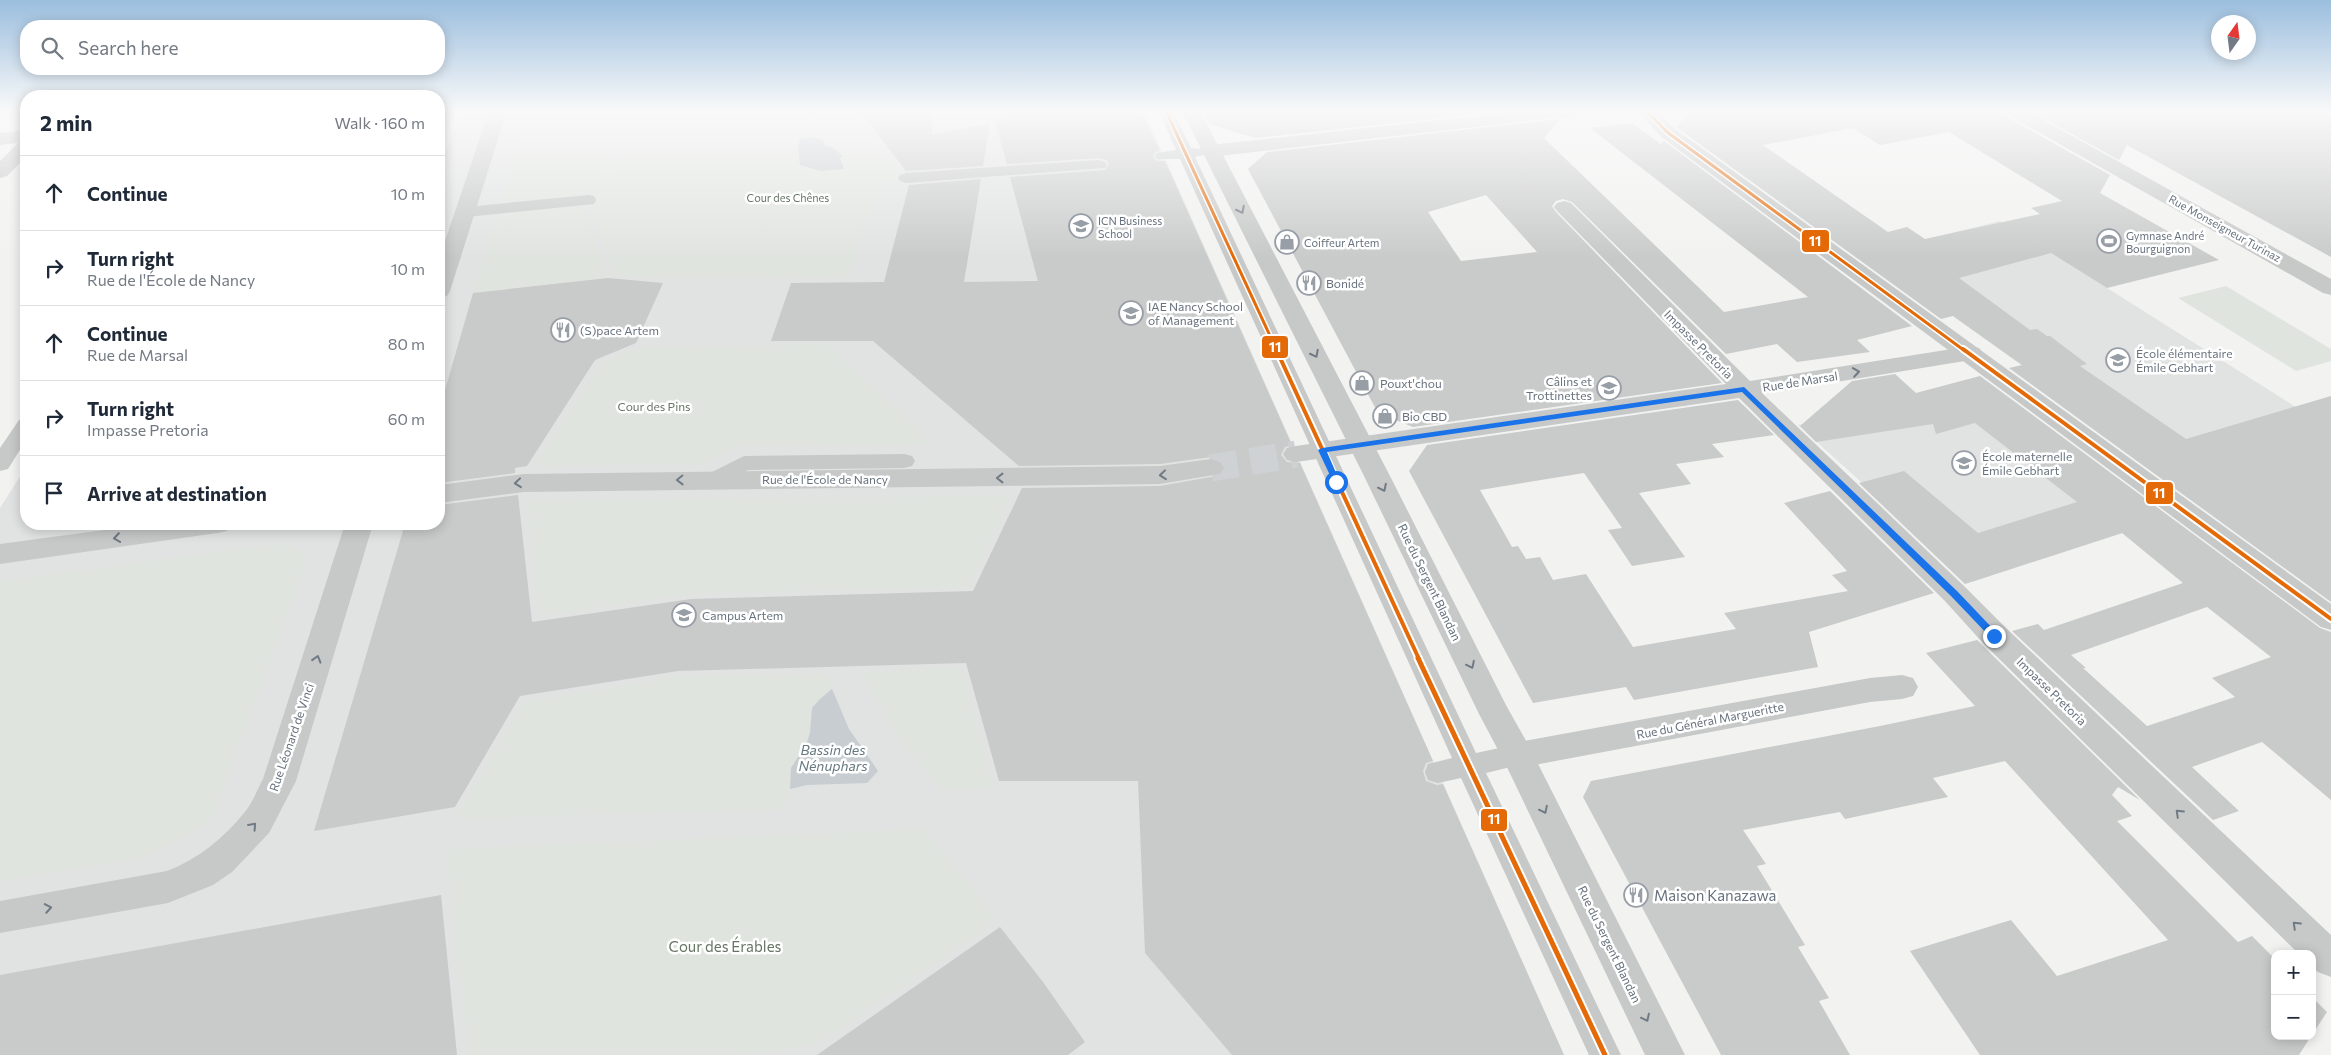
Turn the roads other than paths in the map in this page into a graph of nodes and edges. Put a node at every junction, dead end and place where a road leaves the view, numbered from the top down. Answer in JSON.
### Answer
{"nodes":[{"id":1,"x":12,"y":160,"type":"edge"},
{"id":2,"x":482,"y":160,"type":"edge"},
{"id":3,"x":1177,"y":160,"type":"edge"},
{"id":4,"x":1215,"y":160,"type":"edge"},
{"id":5,"x":1705,"y":160,"type":"edge"},
{"id":6,"x":2102,"y":160,"type":"edge"},
{"id":7,"x":1099,"y":165,"type":"dead end"},
{"id":8,"x":0,"y":172,"type":"edge"},
{"id":9,"x":906,"y":178,"type":"dead end"},
{"id":10,"x":588,"y":200,"type":"dead end"},
{"id":11,"x":1564,"y":207,"type":"dead end"},
{"id":12,"x":466,"y":212,"type":"junction"},
{"id":13,"x":445,"y":273,"type":"edge"},
{"id":14,"x":2331,"y":288,"type":"edge"},
{"id":15,"x":1971,"y":353,"type":"junction"},
{"id":16,"x":1744,"y":390,"type":"junction"},
{"id":17,"x":20,"y":434,"type":"edge"},
{"id":18,"x":1360,"y":444,"type":"junction"},
{"id":19,"x":1322,"y":450,"type":"junction"},
{"id":20,"x":1296,"y":454,"type":"tunnel mouth"},
{"id":21,"x":904,"y":461,"type":"dead end"},
{"id":22,"x":0,"y":464,"type":"edge"},
{"id":23,"x":1211,"y":468,"type":"tunnel mouth"},
{"id":24,"x":716,"y":479,"type":"junction"},
{"id":25,"x":445,"y":493,"type":"edge"},
{"id":26,"x":174,"y":530,"type":"edge"},
{"id":27,"x":357,"y":530,"type":"edge"},
{"id":28,"x":0,"y":554,"type":"edge"},
{"id":29,"x":2331,"y":619,"type":"edge"},
{"id":30,"x":1902,"y":687,"type":"dead end"},
{"id":31,"x":1518,"y":756,"type":"junction"},
{"id":32,"x":1469,"y":764,"type":"junction"},
{"id":33,"x":1438,"y":772,"type":"dead end"},
{"id":34,"x":0,"y":917,"type":"edge"},
{"id":35,"x":2331,"y":960,"type":"edge"},
{"id":36,"x":1605,"y":1055,"type":"edge"},
{"id":37,"x":1665,"y":1055,"type":"edge"}],
"edges":[{"from":1,"to":8,"type":"street"},
{"from":2,"to":12,"type":"street"},
{"from":3,"to":19,"type":"lane"},
{"from":4,"to":18,"type":"street","name":"Rue du Sergent Blandan","one_way":true},
{"from":5,"to":15,"type":"street"},
{"from":6,"to":14,"type":"street","name":"Rue Monseigneur Turinaz"},
{"from":7,"to":9,"type":"lane"},
{"from":10,"to":12,"type":"lane"},
{"from":11,"to":16,"type":"street","name":"Impasse Pretoria"},
{"from":12,"to":13,"type":"street"},
{"from":16,"to":15,"type":"street","name":"Rue de Marsal","one_way":true},
{"from":15,"to":29,"type":"street"},
{"from":16,"to":18,"type":"street","name":"Rue de Marsal"},
{"from":35,"to":16,"type":"street","name":"Impasse Pretoria","one_way":true},
{"from":17,"to":22,"type":"lane"},
{"from":18,"to":19,"type":"street"},
{"from":18,"to":31,"type":"street","name":"Rue du Sergent Blandan","one_way":true},
{"from":19,"to":20,"type":"street"},
{"from":19,"to":32,"type":"lane"},
{"from":21,"to":24,"type":"lane"},
{"from":23,"to":24,"type":"street","name":"Rue de l'École de Nancy","one_way":true},
{"from":24,"to":25,"type":"street","name":"Rue de l'École de Nancy","one_way":true},
{"from":26,"to":28,"type":"street","one_way":true},
{"from":34,"to":27,"type":"street","name":"Rue Léonard de Vinci","one_way":true},
{"from":30,"to":31,"type":"street","name":"Rue du Général Margueritte"},
{"from":31,"to":32,"type":"lane"},
{"from":31,"to":37,"type":"street","name":"Rue du Sergent Blandan","one_way":true},
{"from":32,"to":33,"type":"lane"},
{"from":32,"to":36,"type":"lane"}]}
